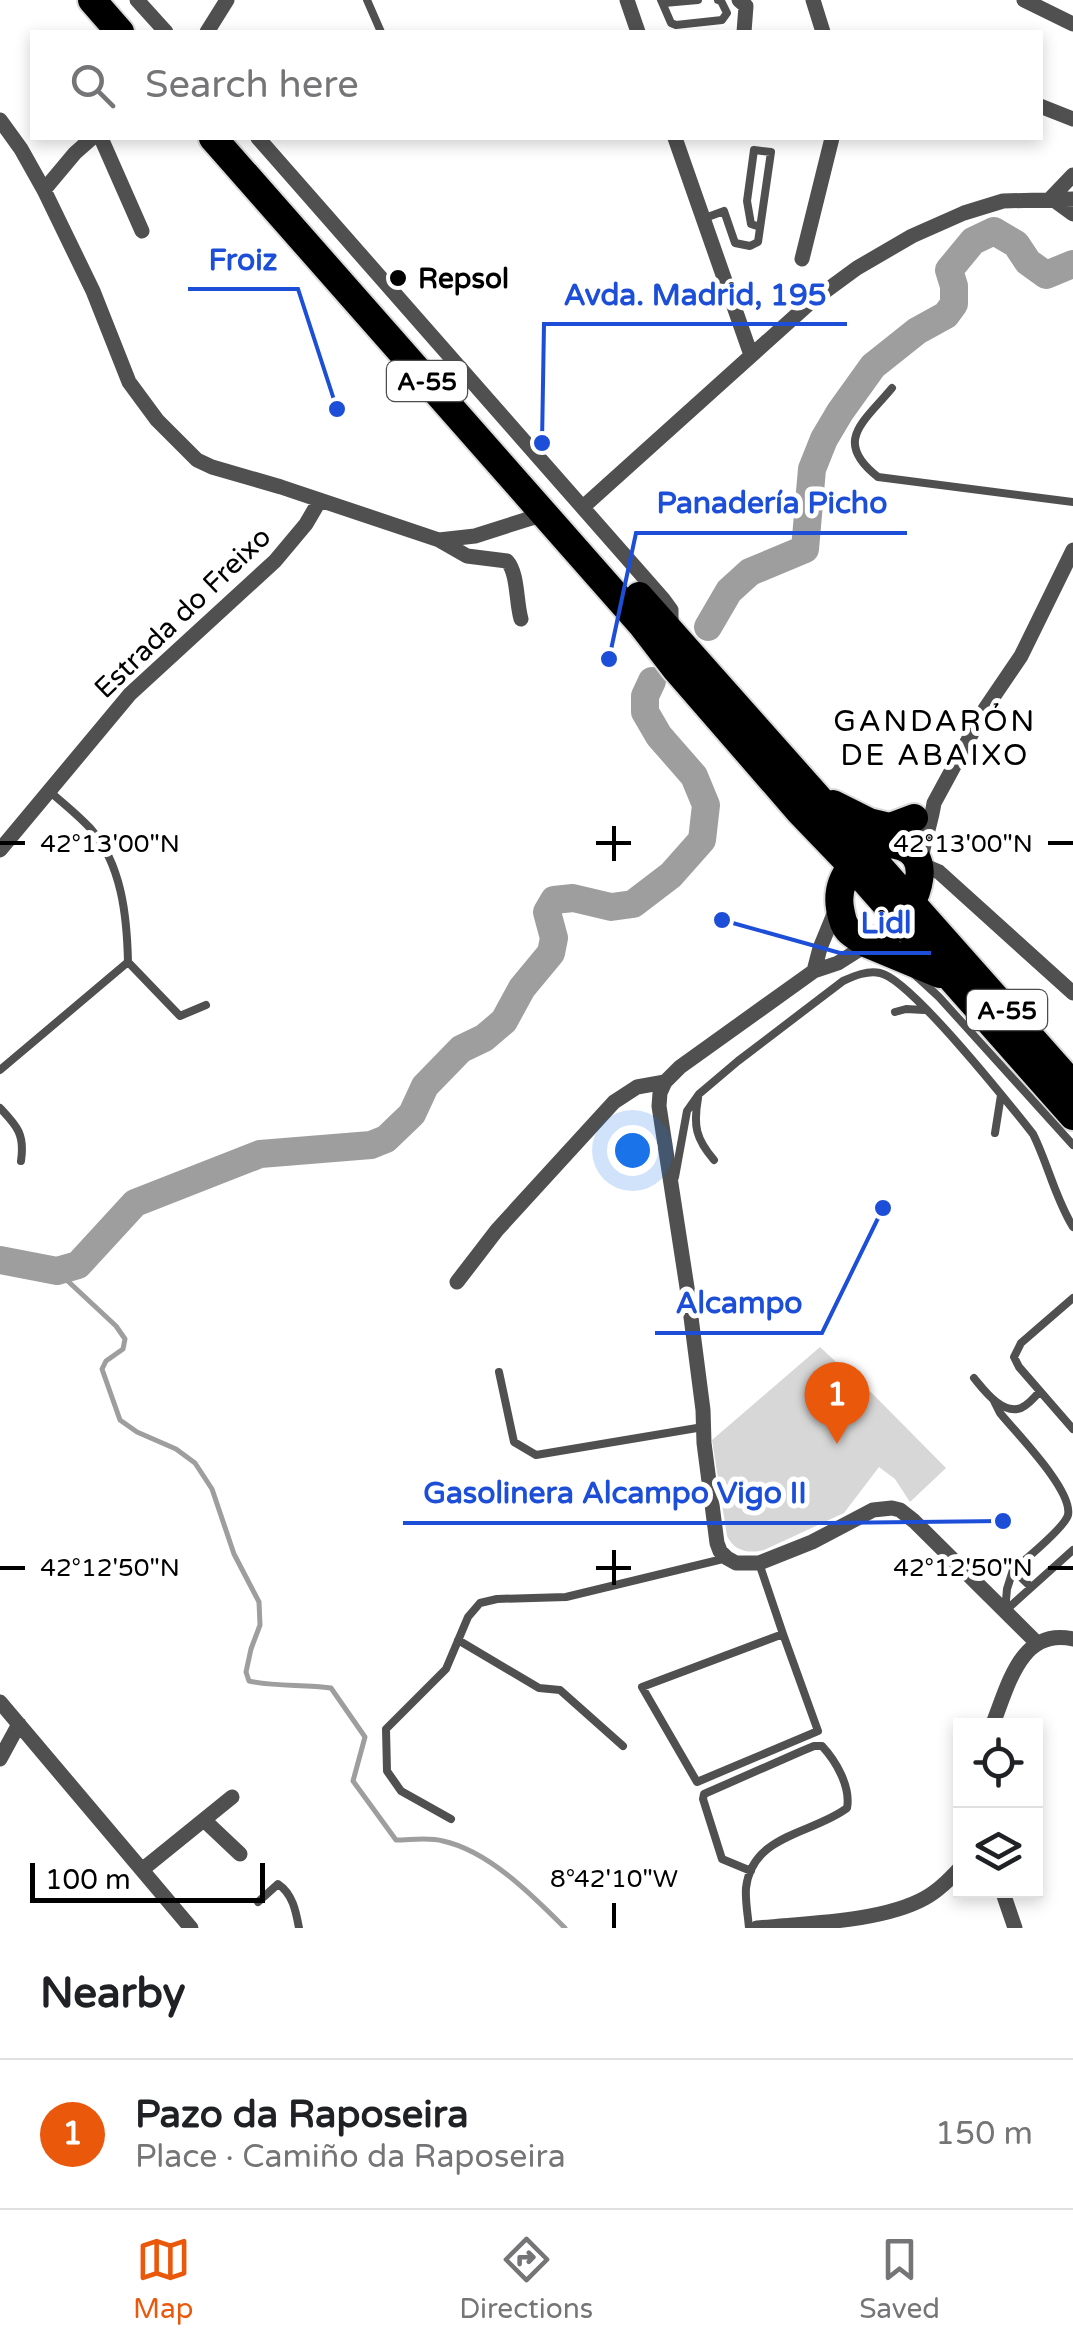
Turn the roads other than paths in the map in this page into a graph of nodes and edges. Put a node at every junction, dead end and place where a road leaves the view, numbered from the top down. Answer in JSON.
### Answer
{"nodes":[{"id":1,"x":92,"y":0,"type":"edge"},
{"id":2,"x":115,"y":0,"type":"edge"},
{"id":3,"x":137,"y":0,"type":"edge"},
{"id":4,"x":227,"y":0,"type":"edge"},
{"id":5,"x":367,"y":0,"type":"edge"},
{"id":6,"x":626,"y":0,"type":"edge"},
{"id":7,"x":698,"y":0,"type":"edge"},
{"id":8,"x":718,"y":0,"type":"edge"},
{"id":9,"x":740,"y":0,"type":"edge"},
{"id":10,"x":814,"y":0,"type":"edge"},
{"id":11,"x":1024,"y":0,"type":"edge"},
{"id":12,"x":662,"y":2,"type":"edge"},
{"id":13,"x":1073,"y":24,"type":"edge"},
{"id":14,"x":118,"y":30,"type":"edge"},
{"id":15,"x":141,"y":30,"type":"edge"},
{"id":16,"x":164,"y":30,"type":"edge"},
{"id":17,"x":208,"y":30,"type":"edge"},
{"id":18,"x":380,"y":30,"type":"edge"},
{"id":19,"x":637,"y":30,"type":"edge"},
{"id":20,"x":744,"y":30,"type":"edge"},
{"id":21,"x":822,"y":30,"type":"edge"},
{"id":22,"x":1043,"y":107,"type":"edge"},
{"id":23,"x":1073,"y":119,"type":"edge"},
{"id":24,"x":0,"y":120,"type":"edge"},
{"id":25,"x":90,"y":140,"type":"edge"},
{"id":26,"x":103,"y":140,"type":"edge"},
{"id":27,"x":215,"y":140,"type":"edge"},
{"id":28,"x":238,"y":140,"type":"edge"},
{"id":29,"x":260,"y":140,"type":"edge"},
{"id":30,"x":676,"y":140,"type":"edge"},
{"id":31,"x":832,"y":140,"type":"edge"},
{"id":32,"x":1073,"y":175,"type":"edge"},
{"id":33,"x":44,"y":190,"type":"junction"},
{"id":34,"x":1051,"y":198,"type":"junction"},
{"id":35,"x":1073,"y":199,"type":"edge"},
{"id":36,"x":1073,"y":214,"type":"edge"},
{"id":37,"x":703,"y":219,"type":"junction"},
{"id":38,"x":760,"y":227,"type":"junction"},
{"id":39,"x":142,"y":231,"type":"dead end"},
{"id":40,"x":802,"y":259,"type":"dead end"},
{"id":41,"x":751,"y":354,"type":"junction"},
{"id":42,"x":892,"y":388,"type":"dead end"},
{"id":43,"x":320,"y":500,"type":"junction"},
{"id":44,"x":1073,"y":502,"type":"edge"},
{"id":45,"x":583,"y":506,"type":"junction"},
{"id":46,"x":544,"y":514,"type":"junction"},
{"id":47,"x":439,"y":540,"type":"junction"},
{"id":48,"x":1073,"y":550,"type":"edge"},
{"id":49,"x":520,"y":620,"type":"dead end"},
{"id":50,"x":671,"y":630,"type":"junction"},
{"id":51,"x":49,"y":791,"type":"junction"},
{"id":52,"x":809,"y":804,"type":"junction"},
{"id":53,"x":0,"y":850,"type":"edge"},
{"id":54,"x":901,"y":858,"type":"junction"},
{"id":55,"x":839,"y":900,"type":"junction"},
{"id":56,"x":868,"y":944,"type":"junction"},
{"id":57,"x":897,"y":956,"type":"junction"},
{"id":58,"x":128,"y":962,"type":"junction"},
{"id":59,"x":814,"y":971,"type":"junction"},
{"id":60,"x":953,"y":981,"type":"junction"},
{"id":61,"x":1073,"y":994,"type":"edge"},
{"id":62,"x":206,"y":1005,"type":"dead end"},
{"id":63,"x":895,"y":1012,"type":"dead end"},
{"id":64,"x":928,"y":1012,"type":"junction"},
{"id":65,"x":0,"y":1070,"type":"edge"},
{"id":66,"x":665,"y":1082,"type":"junction"},
{"id":67,"x":1073,"y":1084,"type":"edge"},
{"id":68,"x":699,"y":1094,"type":"junction"},
{"id":69,"x":1001,"y":1094,"type":"junction"},
{"id":70,"x":0,"y":1108,"type":"edge"},
{"id":71,"x":1073,"y":1116,"type":"edge"},
{"id":72,"x":995,"y":1133,"type":"dead end"},
{"id":73,"x":1073,"y":1146,"type":"edge"},
{"id":74,"x":22,"y":1160,"type":"dead end"},
{"id":75,"x":714,"y":1160,"type":"dead end"},
{"id":76,"x":673,"y":1190,"type":"junction"},
{"id":77,"x":1073,"y":1227,"type":"edge"},
{"id":78,"x":457,"y":1282,"type":"dead end"},
{"id":79,"x":1073,"y":1298,"type":"edge"},
{"id":80,"x":499,"y":1372,"type":"dead end"},
{"id":81,"x":974,"y":1378,"type":"dead end"},
{"id":82,"x":1040,"y":1391,"type":"junction"},
{"id":83,"x":994,"y":1401,"type":"junction"},
{"id":84,"x":703,"y":1426,"type":"junction"},
{"id":85,"x":1073,"y":1429,"type":"edge"},
{"id":86,"x":1073,"y":1550,"type":"edge"},
{"id":87,"x":726,"y":1558,"type":"junction"},
{"id":88,"x":759,"y":1563,"type":"junction"},
{"id":89,"x":1014,"y":1570,"type":"junction"},
{"id":90,"x":1031,"y":1587,"type":"junction"},
{"id":91,"x":1005,"y":1611,"type":"junction"},
{"id":92,"x":783,"y":1634,"type":"junction"},
{"id":93,"x":1073,"y":1639,"type":"edge"},
{"id":94,"x":458,"y":1640,"type":"junction"},
{"id":95,"x":1036,"y":1642,"type":"junction"},
{"id":96,"x":0,"y":1702,"type":"edge"},
{"id":97,"x":995,"y":1718,"type":"edge"},
{"id":98,"x":19,"y":1724,"type":"junction"},
{"id":99,"x":623,"y":1746,"type":"dead end"},
{"id":100,"x":0,"y":1759,"type":"edge"},
{"id":101,"x":232,"y":1797,"type":"dead end"},
{"id":102,"x":451,"y":1819,"type":"dead end"},
{"id":103,"x":204,"y":1820,"type":"junction"},
{"id":104,"x":240,"y":1854,"type":"dead end"},
{"id":105,"x":143,"y":1869,"type":"junction"},
{"id":106,"x":751,"y":1870,"type":"junction"},
{"id":107,"x":953,"y":1874,"type":"edge"},
{"id":108,"x":1005,"y":1898,"type":"edge"},
{"id":109,"x":258,"y":1902,"type":"dead end"},
{"id":110,"x":190,"y":1928,"type":"edge"},
{"id":111,"x":299,"y":1928,"type":"edge"},
{"id":112,"x":753,"y":1928,"type":"edge"},
{"id":113,"x":1015,"y":1928,"type":"edge"}],
"edges":[{"from":1,"to":14,"type":"highway"},
{"from":2,"to":15,"type":"highway"},
{"from":3,"to":16,"type":"street"},
{"from":4,"to":17,"type":"street"},
{"from":5,"to":18,"type":"lane"},
{"from":6,"to":19,"type":"street"},
{"from":7,"to":12,"type":"lane"},
{"from":8,"to":12,"type":"lane"},
{"from":9,"to":20,"type":"street"},
{"from":10,"to":21,"type":"street"},
{"from":11,"to":13,"type":"street"},
{"from":22,"to":23,"type":"street"},
{"from":24,"to":33,"type":"street"},
{"from":25,"to":33,"type":"street"},
{"from":26,"to":39,"type":"street"},
{"from":27,"to":46,"type":"highway","number":"A-55"},
{"from":28,"to":50,"type":"highway","number":"A-55"},
{"from":29,"to":45,"type":"street"},
{"from":30,"to":37,"type":"street"},
{"from":31,"to":40,"type":"street"},
{"from":32,"to":34,"type":"street"},
{"from":33,"to":43,"type":"street"},
{"from":34,"to":35,"type":"street"},
{"from":34,"to":36,"type":"street"},
{"from":34,"to":41,"type":"street"},
{"from":37,"to":38,"type":"lane"},
{"from":37,"to":41,"type":"street"},
{"from":38,"to":38,"type":"lane"},
{"from":41,"to":45,"type":"street"},
{"from":42,"to":44,"type":"lane"},
{"from":43,"to":47,"type":"street"},
{"from":43,"to":51,"type":"street","name":"Estrada do Freixo"},
{"from":45,"to":50,"type":"street"},
{"from":46,"to":47,"type":"street"},
{"from":46,"to":52,"type":"highway","number":"A-55"},
{"from":47,"to":49,"type":"street"},
{"from":48,"to":54,"type":"street"},
{"from":50,"to":52,"type":"highway","number":"A-55"},
{"from":51,"to":53,"type":"street","name":"Estrada do Freixo"},
{"from":51,"to":58,"type":"lane"},
{"from":52,"to":54,"type":"highway","number":"A-55"},
{"from":52,"to":54,"type":"highway"},
{"from":52,"to":55,"type":"highway"},
{"from":54,"to":55,"type":"highway"},
{"from":54,"to":56,"type":"highway"},
{"from":54,"to":60,"type":"highway","number":"A-55"},
{"from":54,"to":61,"type":"street"},
{"from":54,"to":67,"type":"highway","number":"A-55"},
{"from":55,"to":56,"type":"highway"},
{"from":55,"to":59,"type":"street"},
{"from":56,"to":57,"type":"highway"},
{"from":56,"to":59,"type":"street"},
{"from":57,"to":60,"type":"highway"},
{"from":57,"to":73,"type":"lane"},
{"from":58,"to":62,"type":"lane"},
{"from":58,"to":65,"type":"lane"},
{"from":59,"to":66,"type":"street"},
{"from":60,"to":71,"type":"highway","number":"A-55"},
{"from":63,"to":64,"type":"lane"},
{"from":64,"to":68,"type":"lane"},
{"from":64,"to":69,"type":"lane"},
{"from":66,"to":76,"type":"street"},
{"from":66,"to":78,"type":"street"},
{"from":68,"to":75,"type":"lane"},
{"from":68,"to":76,"type":"lane"},
{"from":69,"to":72,"type":"lane"},
{"from":69,"to":77,"type":"lane"},
{"from":70,"to":74,"type":"lane"},
{"from":76,"to":84,"type":"street"},
{"from":79,"to":82,"type":"lane"},
{"from":80,"to":84,"type":"lane"},
{"from":81,"to":83,"type":"lane"},
{"from":82,"to":83,"type":"lane"},
{"from":82,"to":85,"type":"lane"},
{"from":83,"to":89,"type":"lane"},
{"from":84,"to":87,"type":"street"},
{"from":86,"to":90,"type":"lane"},
{"from":87,"to":88,"type":"street"},
{"from":87,"to":94,"type":"lane"},
{"from":88,"to":91,"type":"street"},
{"from":88,"to":92,"type":"lane"},
{"from":89,"to":90,"type":"lane"},
{"from":89,"to":91,"type":"lane"},
{"from":90,"to":91,"type":"lane"},
{"from":91,"to":95,"type":"street"},
{"from":92,"to":92,"type":"lane"},
{"from":93,"to":95,"type":"street"},
{"from":94,"to":99,"type":"lane"},
{"from":94,"to":102,"type":"lane"},
{"from":95,"to":97,"type":"street"},
{"from":96,"to":98,"type":"street"},
{"from":98,"to":100,"type":"street"},
{"from":98,"to":105,"type":"street"},
{"from":101,"to":103,"type":"street"},
{"from":103,"to":104,"type":"street"},
{"from":103,"to":105,"type":"street"},
{"from":105,"to":110,"type":"street"},
{"from":106,"to":106,"type":"lane"},
{"from":106,"to":112,"type":"lane"},
{"from":107,"to":112,"type":"street"},
{"from":108,"to":113,"type":"street"},
{"from":109,"to":111,"type":"lane"}]}
